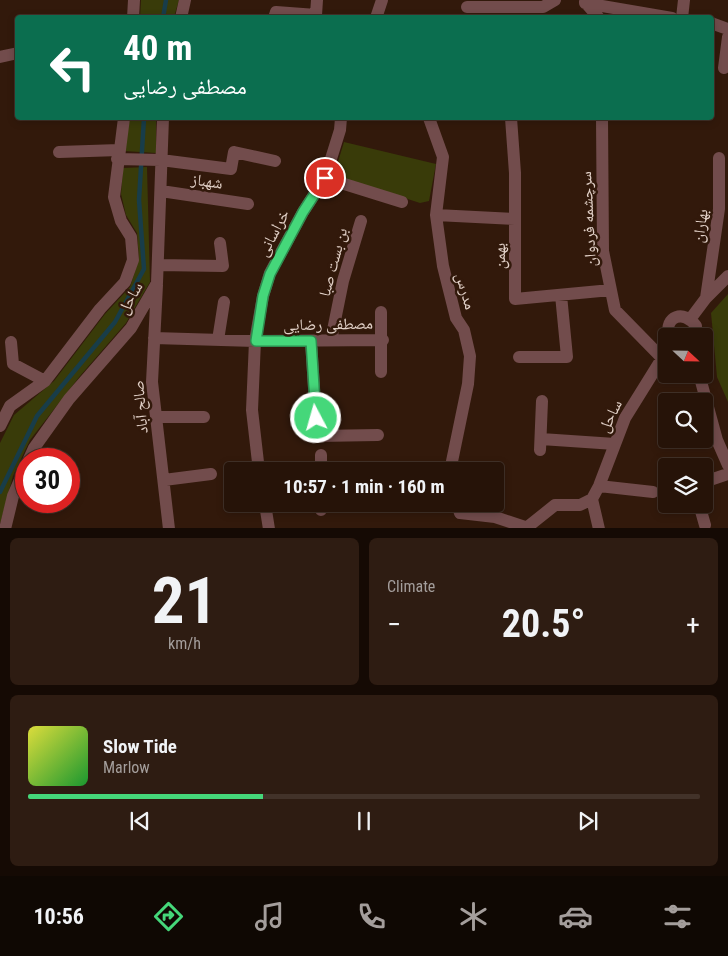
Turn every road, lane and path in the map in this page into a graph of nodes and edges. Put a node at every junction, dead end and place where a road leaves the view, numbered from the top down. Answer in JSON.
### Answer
{"nodes":[{"id":1,"x":134,"y":0,"type":"edge"},
{"id":2,"x":185,"y":0,"type":"edge"},
{"id":3,"x":317,"y":0,"type":"edge"},
{"id":4,"x":382,"y":0,"type":"edge"},
{"id":5,"x":555,"y":0,"type":"edge"},
{"id":6,"x":684,"y":0,"type":"edge"},
{"id":7,"x":584,"y":1,"type":"edge"},
{"id":8,"x":467,"y":8,"type":"edge"},
{"id":9,"x":133,"y":15,"type":"edge"},
{"id":10,"x":182,"y":15,"type":"edge"},
{"id":11,"x":275,"y":15,"type":"edge"},
{"id":12,"x":316,"y":15,"type":"edge"},
{"id":13,"x":316,"y":15,"type":"edge"},
{"id":14,"x":377,"y":15,"type":"edge"},
{"id":15,"x":596,"y":15,"type":"edge"},
{"id":16,"x":656,"y":15,"type":"edge"},
{"id":17,"x":682,"y":15,"type":"edge"},
{"id":18,"x":714,"y":24,"type":"edge"},
{"id":19,"x":728,"y":29,"type":"edge"},
{"id":20,"x":728,"y":37,"type":"edge"},
{"id":21,"x":15,"y":54,"type":"edge"},
{"id":22,"x":0,"y":57,"type":"edge"},
{"id":23,"x":724,"y":68,"type":"dead end"},
{"id":24,"x":124,"y":120,"type":"edge"},
{"id":25,"x":163,"y":120,"type":"edge"},
{"id":26,"x":342,"y":120,"type":"edge"},
{"id":27,"x":430,"y":120,"type":"edge"},
{"id":28,"x":510,"y":120,"type":"edge"},
{"id":29,"x":602,"y":120,"type":"edge"},
{"id":30,"x":59,"y":152,"type":"dead end"},
{"id":31,"x":118,"y":155,"type":"junction"},
{"id":32,"x":719,"y":158,"type":"dead end"},
{"id":33,"x":162,"y":160,"type":"junction"},
{"id":34,"x":275,"y":161,"type":"dead end"},
{"id":35,"x":325,"y":178,"type":"junction"},
{"id":36,"x":161,"y":191,"type":"junction"},
{"id":37,"x":402,"y":202,"type":"dead end"},
{"id":38,"x":248,"y":204,"type":"dead end"},
{"id":39,"x":436,"y":215,"type":"junction"},
{"id":40,"x":515,"y":219,"type":"junction"},
{"id":41,"x":360,"y":221,"type":"dead end"},
{"id":42,"x":220,"y":243,"type":"dead end"},
{"id":43,"x":158,"y":265,"type":"junction"},
{"id":44,"x":728,"y":276,"type":"edge"},
{"id":45,"x":157,"y":283,"type":"junction"},
{"id":46,"x":611,"y":290,"type":"junction"},
{"id":47,"x":561,"y":295,"type":"junction"},
{"id":48,"x":706,"y":298,"type":"junction"},
{"id":49,"x":224,"y":302,"type":"dead end"},
{"id":50,"x":381,"y":312,"type":"dead end"},
{"id":51,"x":691,"y":318,"type":"junction"},
{"id":52,"x":668,"y":328,"type":"edge"},
{"id":53,"x":696,"y":328,"type":"edge"},
{"id":54,"x":154,"y":338,"type":"junction"},
{"id":55,"x":218,"y":340,"type":"junction"},
{"id":56,"x":330,"y":340,"type":"junction"},
{"id":57,"x":383,"y":340,"type":"junction"},
{"id":58,"x":256,"y":341,"type":"junction"},
{"id":59,"x":311,"y":341,"type":"junction"},
{"id":60,"x":11,"y":342,"type":"dead end"},
{"id":61,"x":658,"y":349,"type":"edge"},
{"id":62,"x":519,"y":356,"type":"dead end"},
{"id":63,"x":658,"y":365,"type":"edge"},
{"id":64,"x":381,"y":372,"type":"dead end"},
{"id":65,"x":45,"y":381,"type":"junction"},
{"id":66,"x":702,"y":383,"type":"edge"},
{"id":67,"x":542,"y":401,"type":"dead end"},
{"id":68,"x":204,"y":417,"type":"dead end"},
{"id":69,"x":156,"y":418,"type":"junction"},
{"id":70,"x":0,"y":426,"type":"edge"},
{"id":71,"x":378,"y":434,"type":"dead end"},
{"id":72,"x":615,"y":444,"type":"junction"},
{"id":73,"x":34,"y":448,"type":"edge"},
{"id":74,"x":321,"y":455,"type":"dead end"},
{"id":75,"x":258,"y":462,"type":"edge"},
{"id":76,"x":321,"y":462,"type":"edge"},
{"id":77,"x":452,"y":462,"type":"edge"},
{"id":78,"x":728,"y":465,"type":"edge"},
{"id":79,"x":211,"y":474,"type":"dead end"},
{"id":80,"x":728,"y":474,"type":"edge"},
{"id":81,"x":713,"y":479,"type":"edge"},
{"id":82,"x":164,"y":480,"type":"junction"},
{"id":83,"x":599,"y":486,"type":"junction"},
{"id":84,"x":15,"y":491,"type":"edge"},
{"id":85,"x":653,"y":492,"type":"dead end"},
{"id":86,"x":592,"y":499,"type":"junction"},
{"id":87,"x":267,"y":512,"type":"edge"},
{"id":88,"x":460,"y":512,"type":"edge"},
{"id":89,"x":702,"y":513,"type":"edge"},
{"id":90,"x":705,"y":525,"type":"dead end"},
{"id":91,"x":5,"y":528,"type":"edge"},
{"id":92,"x":169,"y":528,"type":"edge"},
{"id":93,"x":270,"y":528,"type":"edge"},
{"id":94,"x":525,"y":528,"type":"edge"},
{"id":95,"x":599,"y":528,"type":"edge"}],
"edges":[{"from":1,"to":9,"type":"street"},
{"from":2,"to":10,"type":"street"},
{"from":3,"to":12,"type":"street"},
{"from":4,"to":14,"type":"street"},
{"from":5,"to":8,"type":"street"},
{"from":6,"to":17,"type":"street"},
{"from":7,"to":15,"type":"street"},
{"from":7,"to":16,"type":"street"},
{"from":11,"to":13,"type":"street"},
{"from":18,"to":19,"type":"street"},
{"from":20,"to":23,"type":"street"},
{"from":21,"to":22,"type":"street"},
{"from":24,"to":31,"type":"street","name":"ساحل"},
{"from":25,"to":33,"type":"street","name":"ساحل"},
{"from":26,"to":35,"type":"street","name":"خراسانی"},
{"from":27,"to":39,"type":"street","name":"مدرس"},
{"from":28,"to":40,"type":"street","name":"بهمن"},
{"from":29,"to":46,"type":"street","name":"سرچشمه فردوان"},
{"from":30,"to":31,"type":"street"},
{"from":31,"to":33,"type":"street"},
{"from":31,"to":65,"type":"street","name":"ساحل"},
{"from":32,"to":48,"type":"street","name":"بهاران"},
{"from":33,"to":34,"type":"street"},
{"from":33,"to":36,"type":"street","name":"ساحل"},
{"from":35,"to":37,"type":"street"},
{"from":35,"to":58,"type":"street","name":"خراسانی"},
{"from":36,"to":38,"type":"street","name":"شهباز"},
{"from":36,"to":43,"type":"street","name":"ساحل"},
{"from":39,"to":40,"type":"street"},
{"from":39,"to":77,"type":"street","name":"مدرس"},
{"from":40,"to":47,"type":"street","name":"بهمن"},
{"from":41,"to":56,"type":"street","name":"بن بست صبا"},
{"from":42,"to":43,"type":"street"},
{"from":43,"to":45,"type":"street","name":"ساحل"},
{"from":44,"to":48,"type":"street"},
{"from":45,"to":54,"type":"street","name":"صالح آباد"},
{"from":45,"to":73,"type":"street","name":"ساحل"},
{"from":46,"to":47,"type":"street","name":"بهمن"},
{"from":46,"to":61,"type":"street","name":"سرچشمه فردوان"},
{"from":47,"to":62,"type":"street"},
{"from":48,"to":51,"type":"street"},
{"from":49,"to":55,"type":"street"},
{"from":50,"to":57,"type":"street"},
{"from":51,"to":52,"type":"street"},
{"from":51,"to":53,"type":"street"},
{"from":54,"to":55,"type":"street","name":"مصطفی رضایی"},
{"from":54,"to":69,"type":"street","name":"صالح آباد"},
{"from":55,"to":58,"type":"street","name":"مصطفی رضایی"},
{"from":56,"to":57,"type":"street","name":"مصطفی رضایی"},
{"from":56,"to":59,"type":"street","name":"مصطفی رضایی"},
{"from":57,"to":64,"type":"street"},
{"from":58,"to":59,"type":"street","name":"مصطفی رضایی"},
{"from":58,"to":75,"type":"street"},
{"from":59,"to":71,"type":"street"},
{"from":60,"to":65,"type":"street"},
{"from":63,"to":72,"type":"street","name":"ساحل"},
{"from":65,"to":70,"type":"street","name":"ساحل"},
{"from":66,"to":78,"type":"street"},
{"from":67,"to":72,"type":"street"},
{"from":68,"to":69,"type":"street"},
{"from":69,"to":82,"type":"street","name":"صالح آباد"},
{"from":72,"to":83,"type":"street","name":"ساحل"},
{"from":74,"to":76,"type":"street"},
{"from":79,"to":82,"type":"street"},
{"from":80,"to":81,"type":"street"},
{"from":82,"to":92,"type":"street","name":"صالح آباد"},
{"from":83,"to":85,"type":"street"},
{"from":83,"to":86,"type":"street","name":"ساحل"},
{"from":84,"to":91,"type":"street"},
{"from":86,"to":94,"type":"street"},
{"from":86,"to":95,"type":"street"},
{"from":87,"to":93,"type":"street"},
{"from":88,"to":94,"type":"street"},
{"from":89,"to":90,"type":"street"}]}
